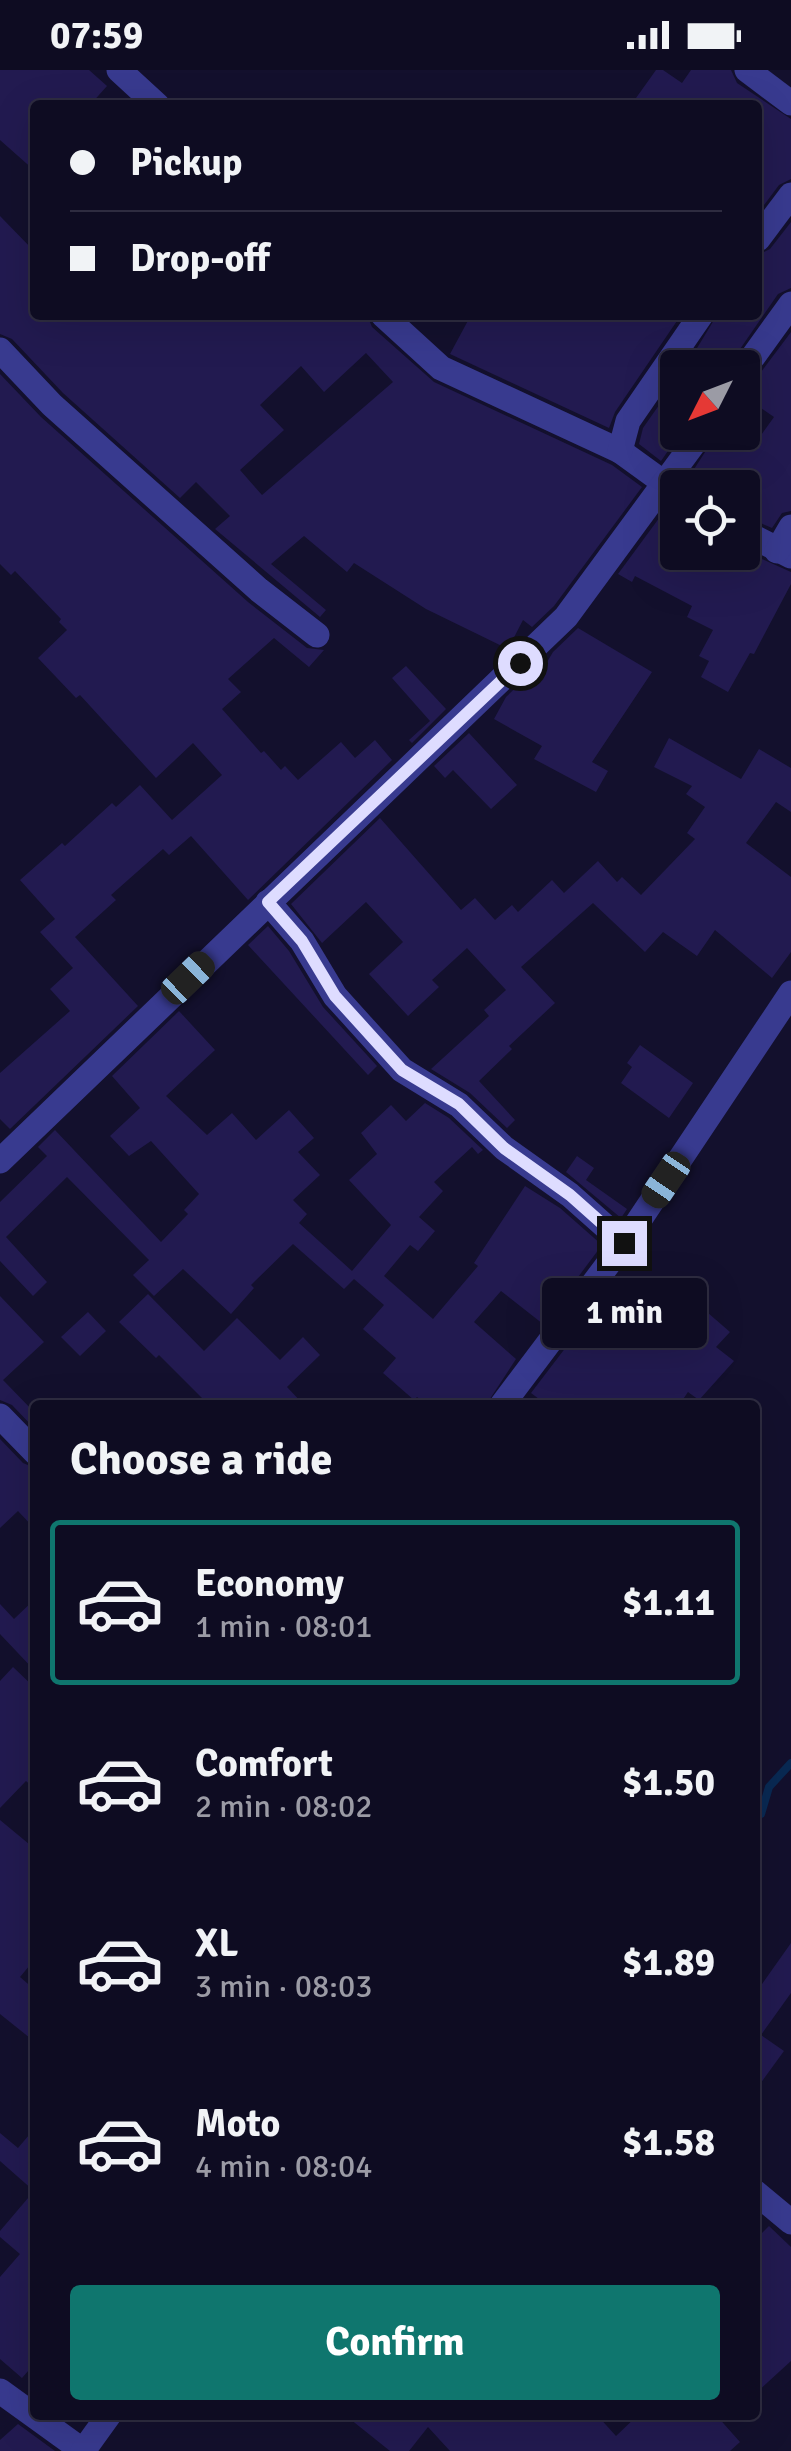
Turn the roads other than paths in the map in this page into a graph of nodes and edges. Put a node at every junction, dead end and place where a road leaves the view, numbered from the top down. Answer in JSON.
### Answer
{"nodes":[{"id":1,"x":120,"y":70,"type":"edge"},
{"id":2,"x":747,"y":70,"type":"edge"},
{"id":3,"x":151,"y":100,"type":"edge"},
{"id":4,"x":791,"y":102,"type":"edge"},
{"id":5,"x":791,"y":195,"type":"edge"},
{"id":6,"x":762,"y":234,"type":"edge"},
{"id":7,"x":791,"y":304,"type":"edge"},
{"id":8,"x":389,"y":320,"type":"edge"},
{"id":9,"x":698,"y":320,"type":"edge"},
{"id":10,"x":0,"y":350,"type":"edge"},
{"id":11,"x":758,"y":350,"type":"edge"},
{"id":12,"x":620,"y":451,"type":"junction"},
{"id":13,"x":660,"y":481,"type":"edge"},
{"id":14,"x":660,"y":504,"type":"edge"},
{"id":15,"x":791,"y":527,"type":"edge"},
{"id":16,"x":760,"y":540,"type":"edge"},
{"id":17,"x":784,"y":553,"type":"edge"},
{"id":18,"x":318,"y":635,"type":"dead end"},
{"id":19,"x":268,"y":902,"type":"junction"},
{"id":20,"x":791,"y":994,"type":"edge"},
{"id":21,"x":1,"y":1155,"type":"edge"},
{"id":22,"x":624,"y":1243,"type":"junction"},
{"id":23,"x":506,"y":1400,"type":"edge"},
{"id":24,"x":0,"y":1416,"type":"edge"},
{"id":25,"x":30,"y":1447,"type":"edge"},
{"id":26,"x":760,"y":2196,"type":"edge"},
{"id":27,"x":791,"y":2222,"type":"edge"},
{"id":28,"x":0,"y":2391,"type":"edge"},
{"id":29,"x":30,"y":2413,"type":"edge"},
{"id":30,"x":40,"y":2420,"type":"edge"},
{"id":31,"x":105,"y":2420,"type":"edge"},
{"id":32,"x":83,"y":2451,"type":"edge"}],
"edges":[{"from":1,"to":3,"type":"street"},
{"from":2,"to":4,"type":"street"},
{"from":5,"to":6,"type":"street"},
{"from":7,"to":11,"type":"street"},
{"from":8,"to":12,"type":"street"},
{"from":9,"to":12,"type":"street"},
{"from":10,"to":18,"type":"street"},
{"from":12,"to":13,"type":"street"},
{"from":14,"to":19,"type":"street"},
{"from":15,"to":17,"type":"street"},
{"from":16,"to":17,"type":"street"},
{"from":19,"to":21,"type":"street"},
{"from":19,"to":22,"type":"street"},
{"from":20,"to":22,"type":"street"},
{"from":22,"to":23,"type":"street"},
{"from":24,"to":25,"type":"street"},
{"from":26,"to":27,"type":"street"},
{"from":28,"to":29,"type":"street"},
{"from":30,"to":32,"type":"street"},
{"from":31,"to":32,"type":"street"}]}
